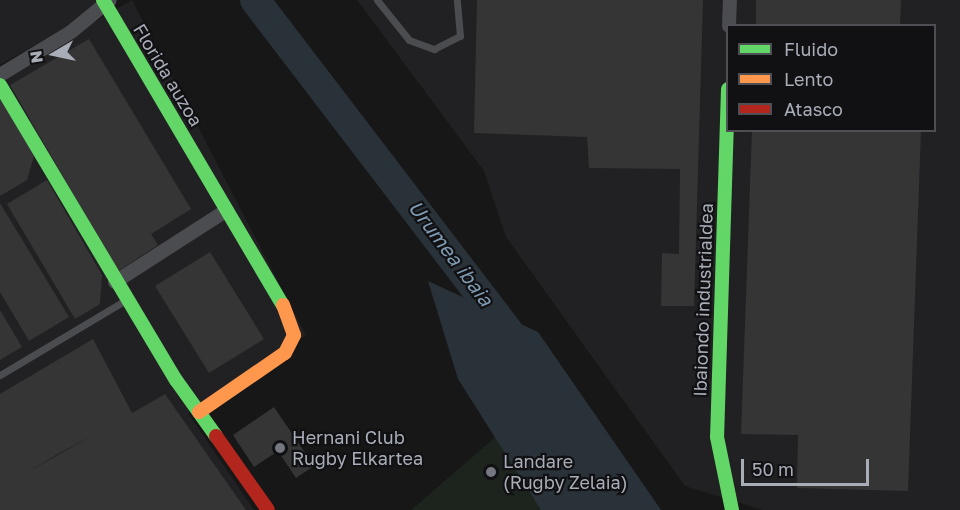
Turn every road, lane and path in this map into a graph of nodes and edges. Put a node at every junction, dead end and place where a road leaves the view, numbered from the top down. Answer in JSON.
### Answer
{"nodes":[{"id":1,"x":377,"y":0,"type":"edge"},
{"id":2,"x":458,"y":0,"type":"edge"},
{"id":3,"x":730,"y":0,"type":"edge"},
{"id":4,"x":106,"y":2,"type":"edge"},
{"id":5,"x":729,"y":24,"type":"edge"},
{"id":6,"x":0,"y":75,"type":"edge"},
{"id":7,"x":0,"y":85,"type":"edge"},
{"id":8,"x":727,"y":132,"type":"edge"},
{"id":9,"x":227,"y":210,"type":"junction"},
{"id":10,"x":115,"y":282,"type":"junction"},
{"id":11,"x":126,"y":300,"type":"junction"},
{"id":12,"x":0,"y":375,"type":"edge"},
{"id":13,"x":199,"y":412,"type":"junction"},
{"id":14,"x":268,"y":510,"type":"edge"},
{"id":15,"x":732,"y":510,"type":"edge"}],
"edges":[{"from":1,"to":2,"type":"lane"},
{"from":3,"to":5,"type":"street"},
{"from":4,"to":6,"type":"street","name":"Florida auzoa"},
{"from":4,"to":9,"type":"street","name":"Florida auzoa"},
{"from":7,"to":10,"type":"street"},
{"from":8,"to":15,"type":"street","name":"Ibaiondo industrialdea"},
{"from":9,"to":10,"type":"street"},
{"from":9,"to":13,"type":"street","name":"Florida auzoa"},
{"from":10,"to":11,"type":"street"},
{"from":11,"to":12,"type":"lane"},
{"from":11,"to":13,"type":"street"},
{"from":13,"to":14,"type":"street"}]}
